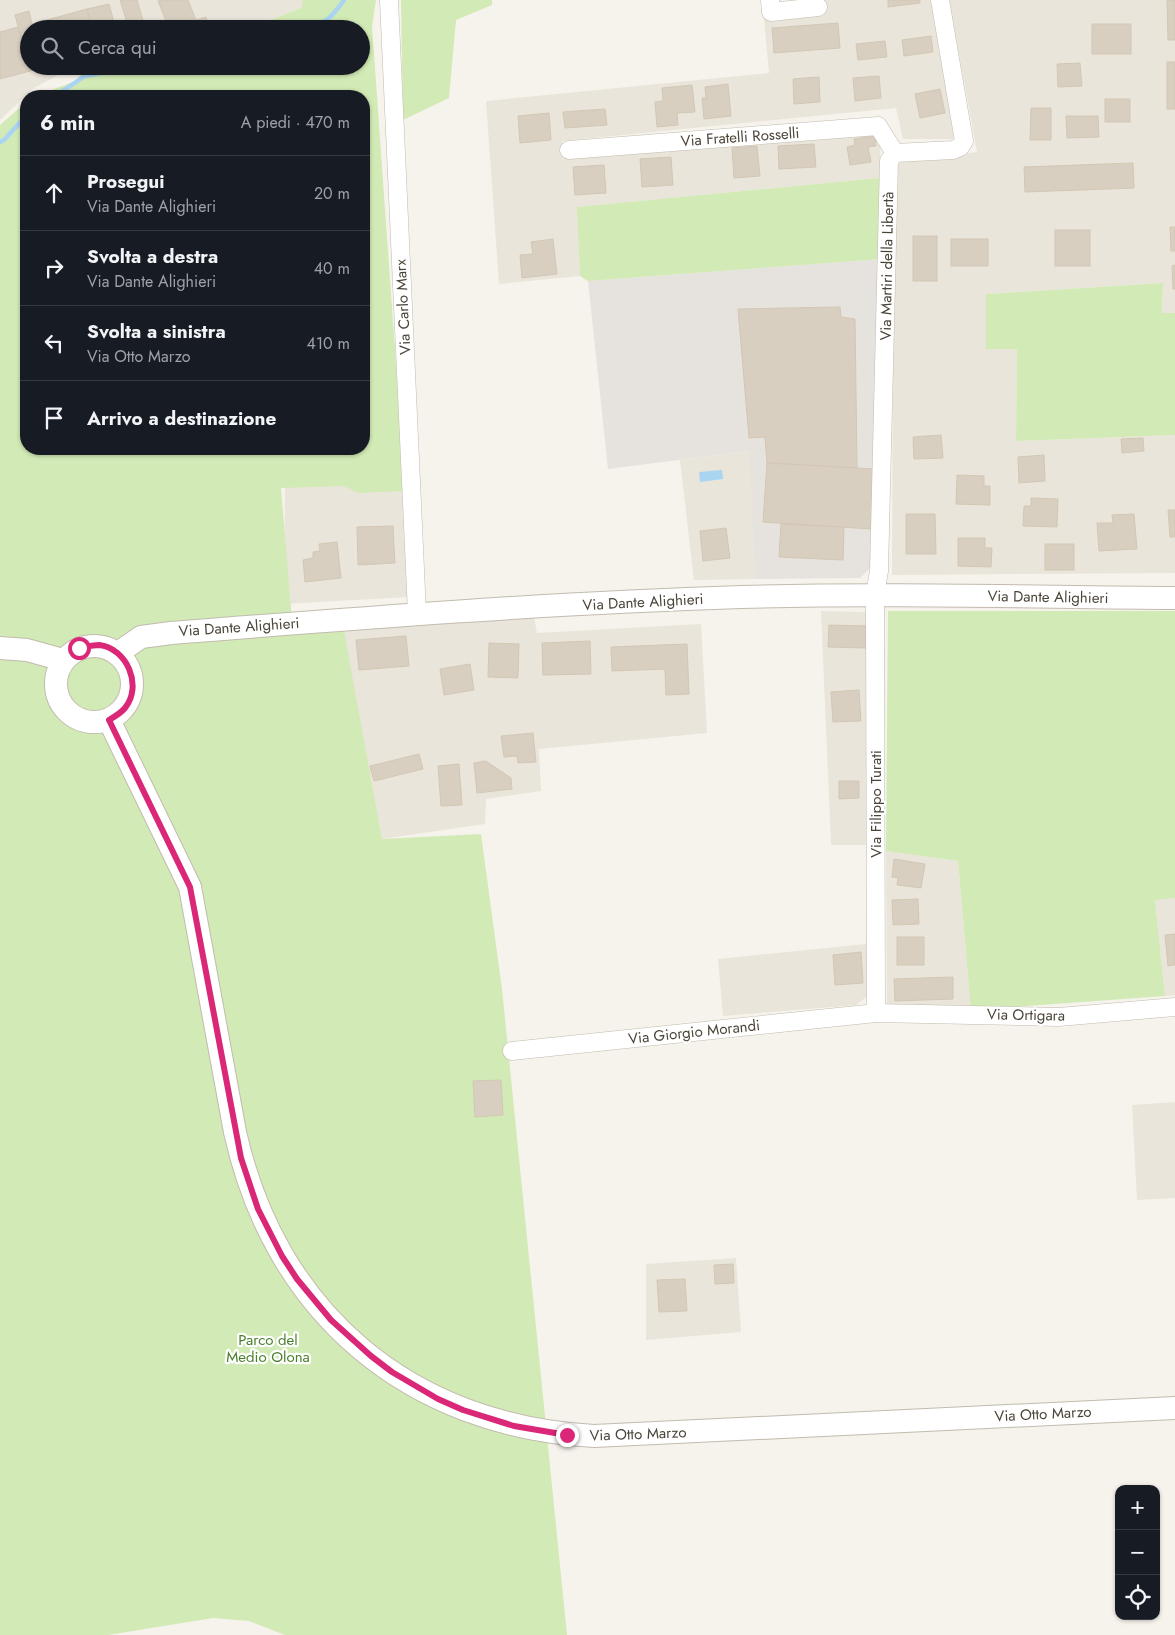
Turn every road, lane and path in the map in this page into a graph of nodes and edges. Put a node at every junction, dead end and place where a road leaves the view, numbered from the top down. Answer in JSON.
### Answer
{"nodes":[{"id":1,"x":388,"y":0,"type":"edge"},
{"id":2,"x":770,"y":0,"type":"edge"},
{"id":3,"x":940,"y":0,"type":"edge"},
{"id":4,"x":818,"y":7,"type":"dead end"},
{"id":5,"x":569,"y":150,"type":"dead end"},
{"id":6,"x":895,"y":153,"type":"junction"},
{"id":7,"x":875,"y":595,"type":"junction"},
{"id":8,"x":1175,"y":598,"type":"edge"},
{"id":9,"x":417,"y":614,"type":"junction"},
{"id":10,"x":0,"y":648,"type":"edge"},
{"id":11,"x":118,"y":653,"type":"junction"},
{"id":12,"x":63,"y":660,"type":"junction"},
{"id":13,"x":109,"y":720,"type":"junction"},
{"id":14,"x":1175,"y":1007,"type":"edge"},
{"id":15,"x":876,"y":1012,"type":"junction"},
{"id":16,"x":512,"y":1051,"type":"dead end"},
{"id":17,"x":1175,"y":1408,"type":"edge"}],
"edges":[{"from":1,"to":9,"type":"street","name":"Via Carlo Marx"},
{"from":2,"to":4,"type":"street"},
{"from":3,"to":6,"type":"street"},
{"from":5,"to":6,"type":"street","name":"Via Fratelli Rosselli"},
{"from":6,"to":7,"type":"street","name":"Via Martiri della Libertà"},
{"from":7,"to":8,"type":"street","name":"Via Dante Alighieri"},
{"from":7,"to":9,"type":"street","name":"Via Dante Alighieri"},
{"from":7,"to":15,"type":"street","name":"Via Filippo Turati"},
{"from":9,"to":11,"type":"street","name":"Via Dante Alighieri"},
{"from":10,"to":12,"type":"street"},
{"from":11,"to":12,"type":"street"},
{"from":11,"to":13,"type":"street"},
{"from":12,"to":13,"type":"street"},
{"from":13,"to":17,"type":"street","name":"Via Otto Marzo"},
{"from":14,"to":15,"type":"street","name":"Via Ortigara"},
{"from":15,"to":16,"type":"street","name":"Via Giorgio Morandi"}]}
